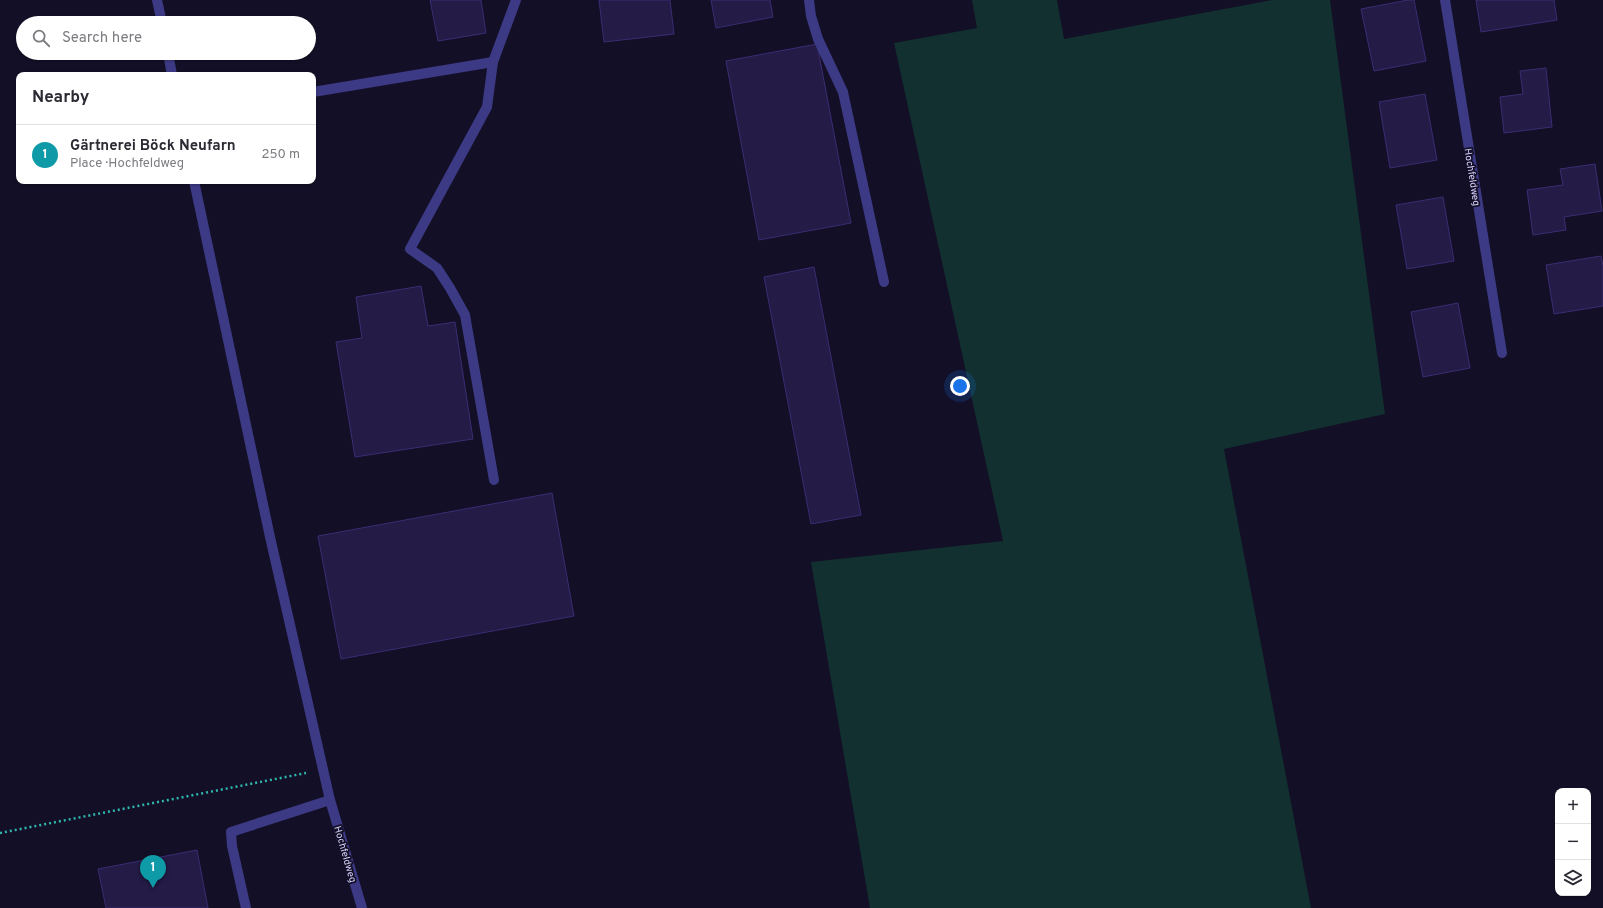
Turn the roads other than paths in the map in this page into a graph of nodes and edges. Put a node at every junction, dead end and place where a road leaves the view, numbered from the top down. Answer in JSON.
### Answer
{"nodes":[{"id":1,"x":157,"y":0,"type":"edge"},
{"id":2,"x":516,"y":0,"type":"edge"},
{"id":3,"x":809,"y":0,"type":"edge"},
{"id":4,"x":1445,"y":0,"type":"edge"},
{"id":5,"x":160,"y":16,"type":"edge"},
{"id":6,"x":169,"y":60,"type":"edge"},
{"id":7,"x":493,"y":62,"type":"junction"},
{"id":8,"x":171,"y":72,"type":"edge"},
{"id":9,"x":316,"y":92,"type":"edge"},
{"id":10,"x":195,"y":184,"type":"edge"},
{"id":11,"x":884,"y":282,"type":"dead end"},
{"id":12,"x":1502,"y":353,"type":"dead end"},
{"id":13,"x":494,"y":480,"type":"dead end"},
{"id":14,"x":330,"y":800,"type":"junction"},
{"id":15,"x":246,"y":908,"type":"edge"},
{"id":16,"x":362,"y":908,"type":"edge"}],
"edges":[{"from":1,"to":5,"type":"street"},
{"from":2,"to":7,"type":"street"},
{"from":3,"to":11,"type":"street"},
{"from":4,"to":12,"type":"street","name":"Hochfeldweg"},
{"from":6,"to":8,"type":"street"},
{"from":7,"to":9,"type":"street"},
{"from":7,"to":13,"type":"street"},
{"from":10,"to":14,"type":"street","name":"Hochfeldweg"},
{"from":14,"to":15,"type":"street"},
{"from":14,"to":16,"type":"street","name":"Hochfeldweg"}]}
